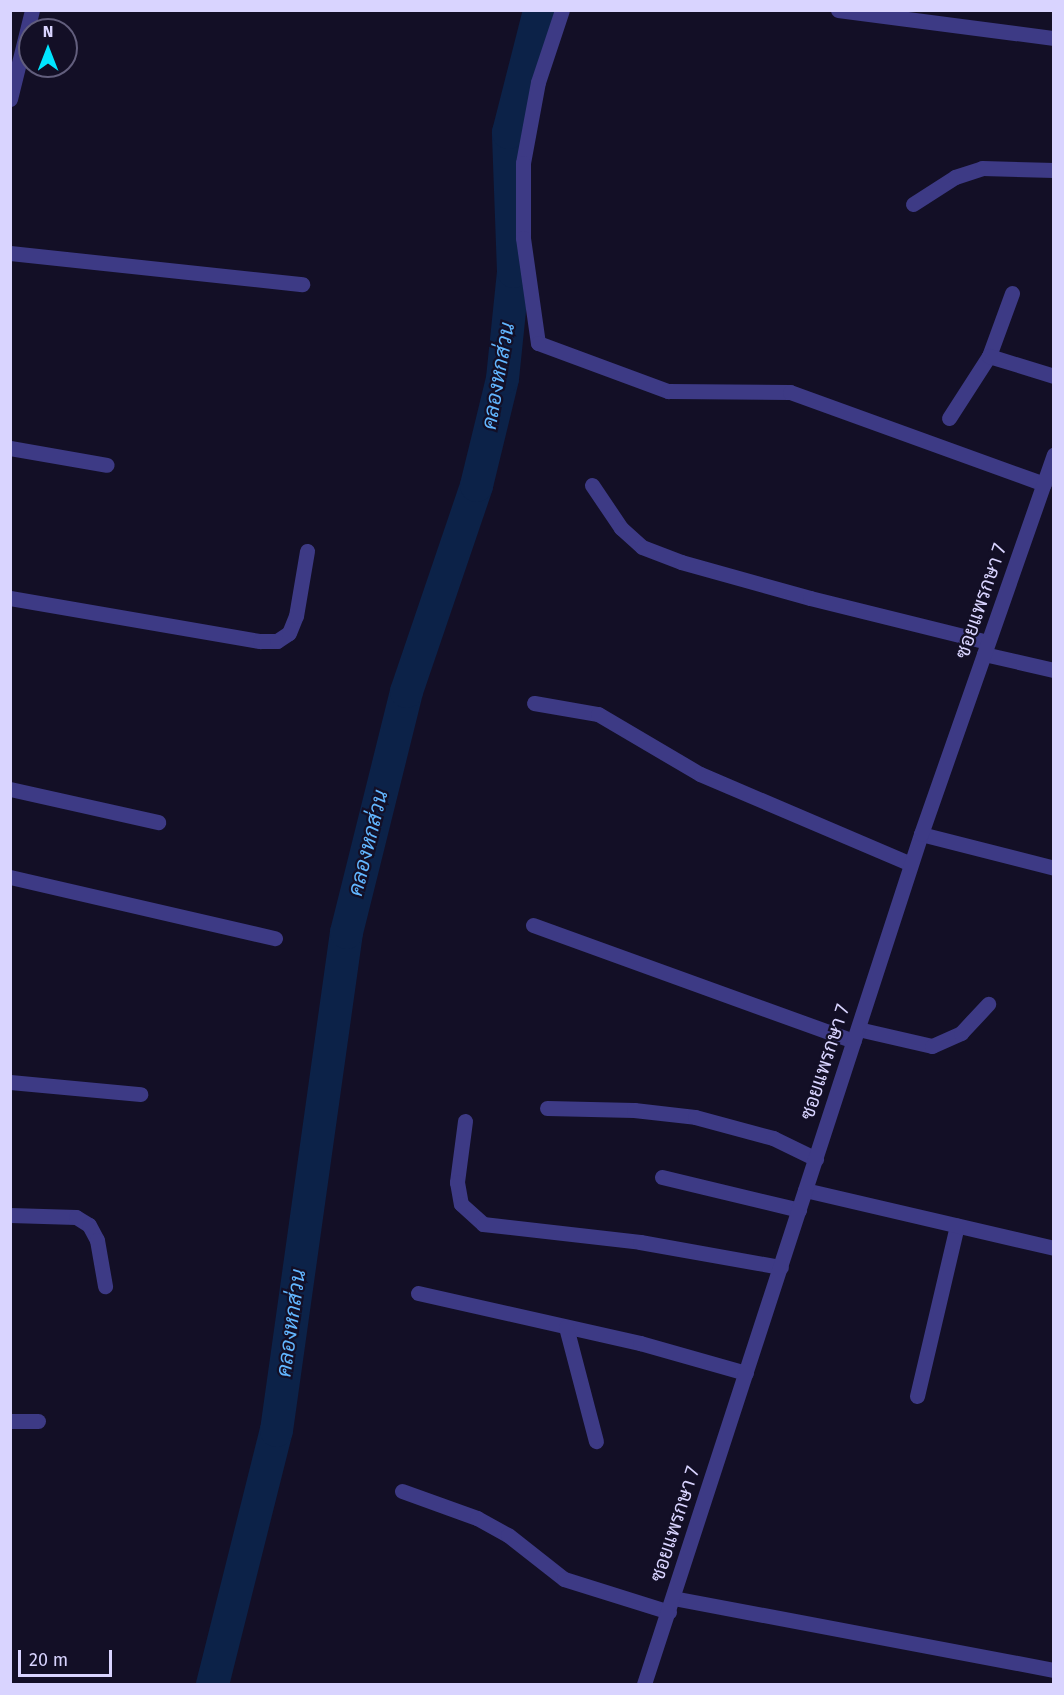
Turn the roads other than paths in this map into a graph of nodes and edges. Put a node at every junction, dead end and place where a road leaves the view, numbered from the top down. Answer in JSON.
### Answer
{"nodes":[{"id":1,"x":32,"y":10,"type":"edge"},
{"id":2,"x":562,"y":10,"type":"edge"},
{"id":3,"x":838,"y":10,"type":"edge"},
{"id":4,"x":1053,"y":38,"type":"edge"},
{"id":5,"x":10,"y":99,"type":"edge"},
{"id":6,"x":1053,"y":170,"type":"edge"},
{"id":7,"x":913,"y":204,"type":"dead end"},
{"id":8,"x":10,"y":253,"type":"edge"},
{"id":9,"x":303,"y":284,"type":"dead end"},
{"id":10,"x":1012,"y":293,"type":"dead end"},
{"id":11,"x":989,"y":356,"type":"junction"},
{"id":12,"x":1053,"y":376,"type":"edge"},
{"id":13,"x":949,"y":418,"type":"dead end"},
{"id":14,"x":10,"y":448,"type":"edge"},
{"id":15,"x":1053,"y":454,"type":"edge"},
{"id":16,"x":107,"y":465,"type":"dead end"},
{"id":17,"x":1044,"y":484,"type":"junction"},
{"id":18,"x":592,"y":485,"type":"dead end"},
{"id":19,"x":307,"y":551,"type":"dead end"},
{"id":20,"x":10,"y":598,"type":"edge"},
{"id":21,"x":986,"y":648,"type":"junction"},
{"id":22,"x":1053,"y":670,"type":"edge"},
{"id":23,"x":534,"y":703,"type":"dead end"},
{"id":24,"x":10,"y":789,"type":"edge"},
{"id":25,"x":158,"y":822,"type":"dead end"},
{"id":26,"x":921,"y":834,"type":"junction"},
{"id":27,"x":911,"y":864,"type":"junction"},
{"id":28,"x":1053,"y":868,"type":"edge"},
{"id":29,"x":10,"y":877,"type":"edge"},
{"id":30,"x":533,"y":925,"type":"dead end"},
{"id":31,"x":275,"y":938,"type":"dead end"},
{"id":32,"x":988,"y":1004,"type":"dead end"},
{"id":33,"x":856,"y":1035,"type":"junction"},
{"id":34,"x":10,"y":1082,"type":"edge"},
{"id":35,"x":140,"y":1094,"type":"dead end"},
{"id":36,"x":547,"y":1108,"type":"dead end"},
{"id":37,"x":465,"y":1121,"type":"dead end"},
{"id":38,"x":816,"y":1160,"type":"junction"},
{"id":39,"x":662,"y":1177,"type":"dead end"},
{"id":40,"x":805,"y":1190,"type":"junction"},
{"id":41,"x":799,"y":1210,"type":"junction"},
{"id":42,"x":10,"y":1215,"type":"edge"},
{"id":43,"x":957,"y":1226,"type":"junction"},
{"id":44,"x":1053,"y":1248,"type":"edge"},
{"id":45,"x":781,"y":1267,"type":"junction"},
{"id":46,"x":105,"y":1286,"type":"dead end"},
{"id":47,"x":418,"y":1293,"type":"dead end"},
{"id":48,"x":566,"y":1328,"type":"junction"},
{"id":49,"x":746,"y":1373,"type":"junction"},
{"id":50,"x":917,"y":1396,"type":"dead end"},
{"id":51,"x":10,"y":1421,"type":"edge"},
{"id":52,"x":39,"y":1421,"type":"dead end"},
{"id":53,"x":596,"y":1441,"type":"dead end"},
{"id":54,"x":402,"y":1491,"type":"dead end"},
{"id":55,"x":671,"y":1605,"type":"junction"},
{"id":56,"x":1053,"y":1670,"type":"edge"},
{"id":57,"x":645,"y":1684,"type":"edge"}],
"edges":[{"from":1,"to":5,"type":"street"},
{"from":2,"to":17,"type":"street"},
{"from":3,"to":4,"type":"street"},
{"from":6,"to":7,"type":"street"},
{"from":8,"to":9,"type":"street"},
{"from":10,"to":11,"type":"street"},
{"from":11,"to":12,"type":"street"},
{"from":11,"to":13,"type":"street"},
{"from":14,"to":16,"type":"street"},
{"from":15,"to":17,"type":"street","name":"ซอยแพรกษา 7"},
{"from":17,"to":21,"type":"street","name":"ซอยแพรกษา 7"},
{"from":18,"to":21,"type":"street"},
{"from":19,"to":20,"type":"street"},
{"from":21,"to":22,"type":"street"},
{"from":21,"to":26,"type":"street","name":"ซอยแพรกษา 7"},
{"from":23,"to":27,"type":"street"},
{"from":24,"to":25,"type":"street"},
{"from":26,"to":27,"type":"street","name":"ซอยแพรกษา 7"},
{"from":26,"to":28,"type":"street"},
{"from":27,"to":33,"type":"street","name":"ซอยแพรกษา 7"},
{"from":29,"to":31,"type":"street"},
{"from":30,"to":33,"type":"street"},
{"from":32,"to":33,"type":"street"},
{"from":33,"to":38,"type":"street","name":"ซอยแพรกษา 7"},
{"from":34,"to":35,"type":"street"},
{"from":36,"to":38,"type":"street"},
{"from":37,"to":45,"type":"street"},
{"from":38,"to":40,"type":"street","name":"ซอยแพรกษา 7"},
{"from":39,"to":41,"type":"street"},
{"from":40,"to":41,"type":"street","name":"ซอยแพรกษา 7"},
{"from":40,"to":43,"type":"street"},
{"from":41,"to":45,"type":"street","name":"ซอยแพรกษา 7"},
{"from":42,"to":46,"type":"street"},
{"from":43,"to":44,"type":"street"},
{"from":43,"to":50,"type":"street"},
{"from":45,"to":49,"type":"street","name":"ซอยแพรกษา 7"},
{"from":47,"to":48,"type":"street"},
{"from":48,"to":49,"type":"street"},
{"from":48,"to":53,"type":"street"},
{"from":49,"to":55,"type":"street","name":"ซอยแพรกษา 7"},
{"from":51,"to":52,"type":"street"},
{"from":54,"to":55,"type":"street"},
{"from":55,"to":56,"type":"street"},
{"from":55,"to":57,"type":"street","name":"ซอยแพรกษา 7"}]}
